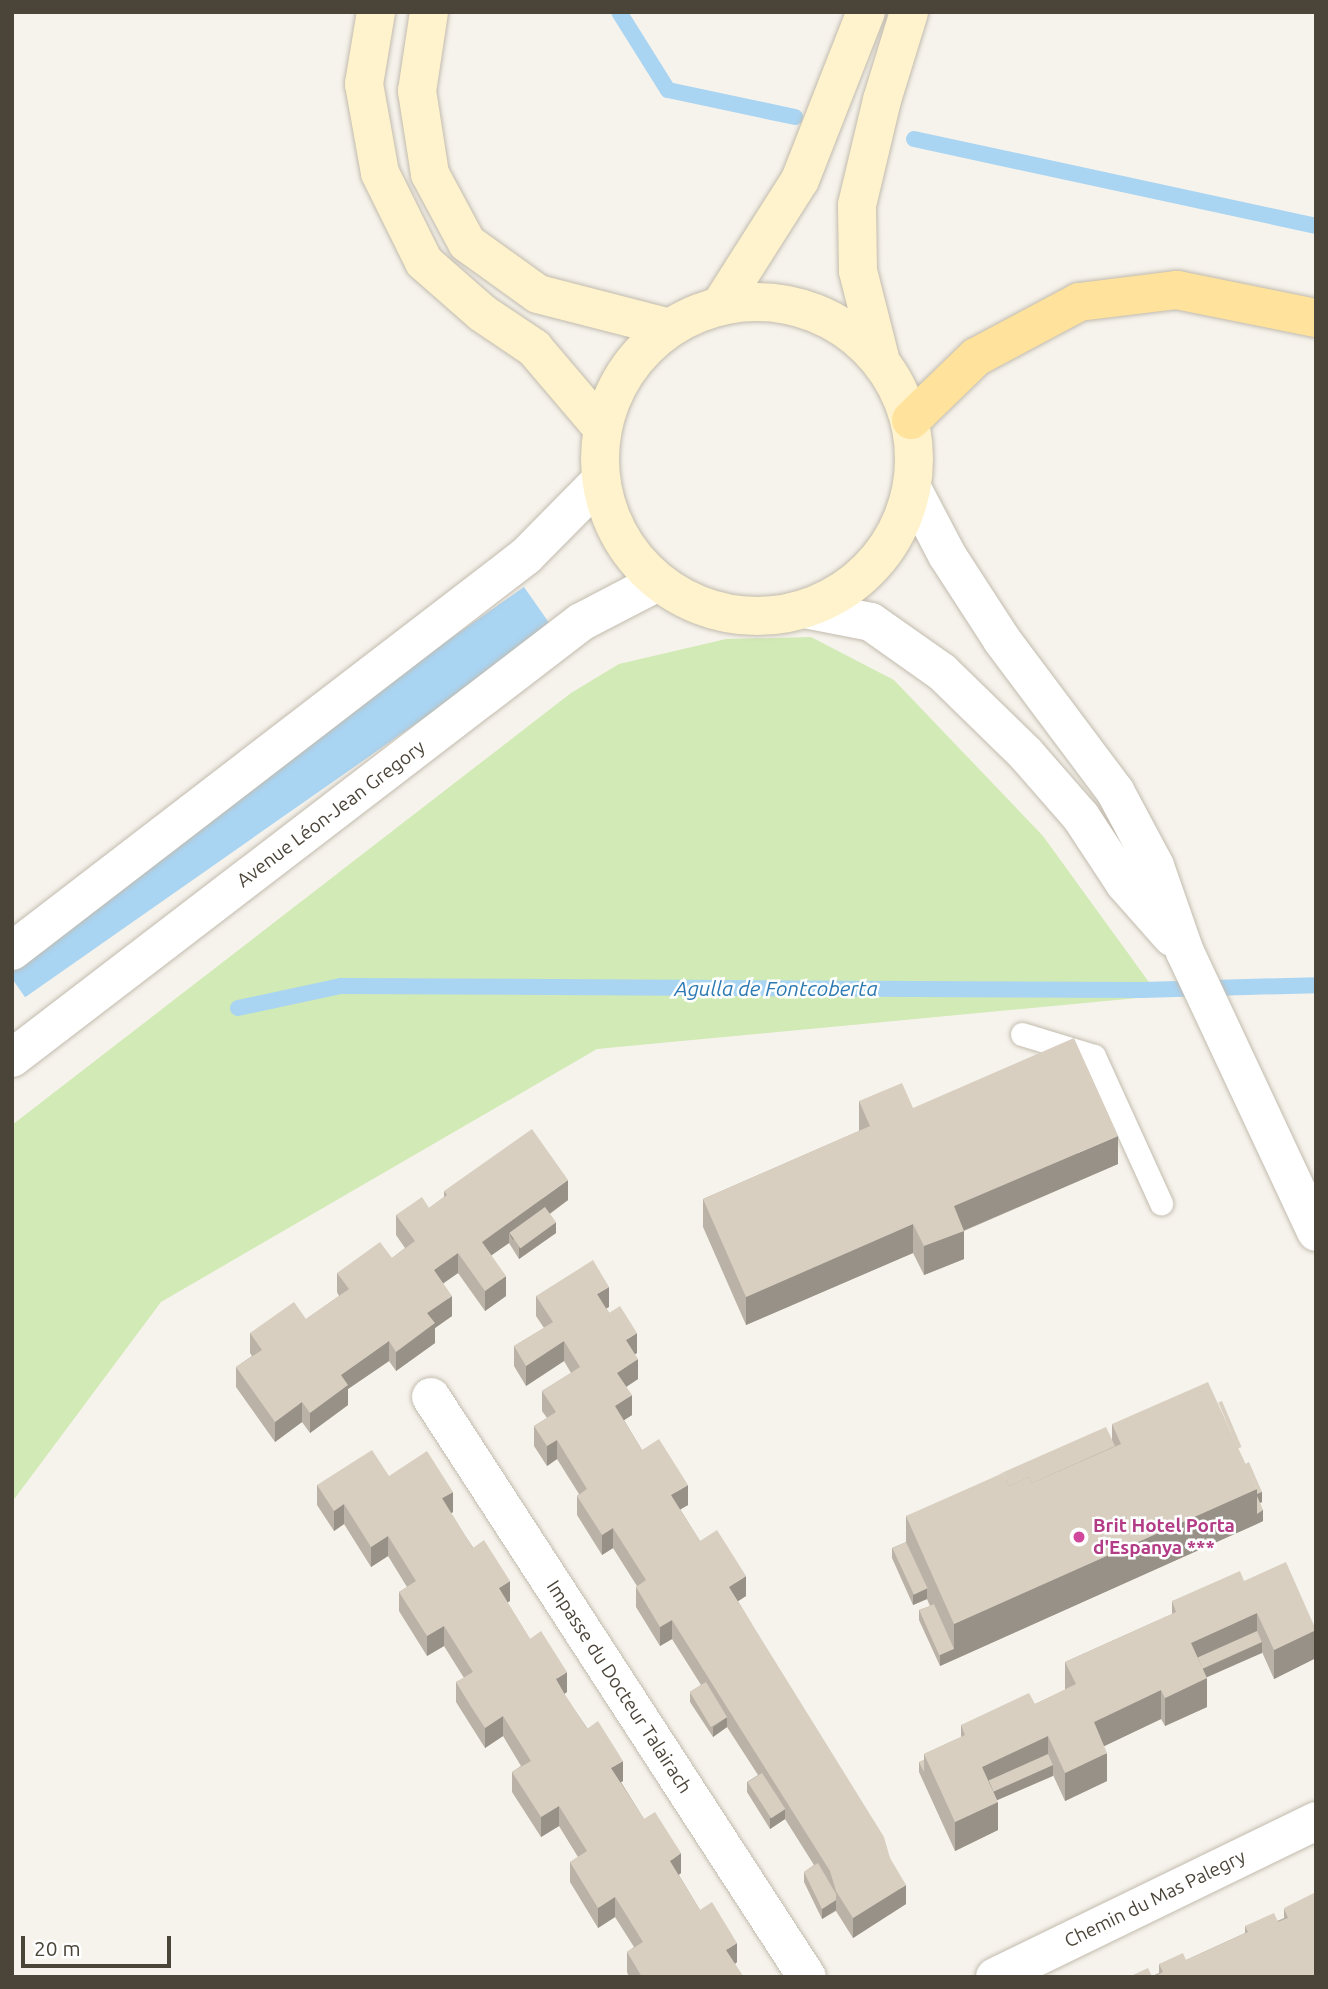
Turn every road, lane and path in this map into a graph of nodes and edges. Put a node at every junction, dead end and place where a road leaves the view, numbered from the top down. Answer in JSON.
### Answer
{"nodes":[{"id":1,"x":376,"y":12,"type":"edge"},
{"id":2,"x":429,"y":12,"type":"edge"},
{"id":3,"x":866,"y":12,"type":"edge"},
{"id":4,"x":909,"y":12,"type":"edge"},
{"id":5,"x":720,"y":306,"type":"junction"},
{"id":6,"x":1316,"y":318,"type":"edge"},
{"id":7,"x":670,"y":328,"type":"junction"},
{"id":8,"x":880,"y":358,"type":"junction"},
{"id":9,"x":911,"y":420,"type":"junction"},
{"id":10,"x":602,"y":428,"type":"junction"},
{"id":11,"x":601,"y":480,"type":"junction"},
{"id":12,"x":912,"y":488,"type":"junction"},
{"id":13,"x":658,"y":582,"type":"junction"},
{"id":14,"x":805,"y":609,"type":"junction"},
{"id":15,"x":12,"y":951,"type":"edge"},
{"id":16,"x":1185,"y":952,"type":"junction"},
{"id":17,"x":1021,"y":1034,"type":"dead end"},
{"id":18,"x":12,"y":1058,"type":"edge"},
{"id":19,"x":1161,"y":1203,"type":"dead end"},
{"id":20,"x":1316,"y":1232,"type":"edge"},
{"id":21,"x":431,"y":1397,"type":"dead end"},
{"id":22,"x":1316,"y":1821,"type":"edge"},
{"id":23,"x":807,"y":1977,"type":"edge"},
{"id":24,"x":995,"y":1977,"type":"edge"}],
"edges":[{"from":1,"to":10,"type":"main road"},
{"from":2,"to":7,"type":"main road"},
{"from":3,"to":5,"type":"main road"},
{"from":4,"to":8,"type":"main road"},
{"from":5,"to":7,"type":"main road"},
{"from":5,"to":8,"type":"main road"},
{"from":6,"to":9,"type":"main road"},
{"from":7,"to":10,"type":"main road"},
{"from":8,"to":9,"type":"main road"},
{"from":9,"to":12,"type":"main road"},
{"from":10,"to":11,"type":"main road"},
{"from":11,"to":13,"type":"main road"},
{"from":11,"to":15,"type":"street"},
{"from":12,"to":14,"type":"main road"},
{"from":12,"to":16,"type":"street"},
{"from":13,"to":14,"type":"main road"},
{"from":13,"to":18,"type":"street","name":"Avenue Léon-Jean Gregory"},
{"from":14,"to":16,"type":"street"},
{"from":16,"to":20,"type":"street"},
{"from":17,"to":19,"type":"lane"},
{"from":21,"to":23,"type":"street","name":"Impasse du Docteur Talairach"},
{"from":22,"to":24,"type":"street","name":"Chemin du Mas Palegry"}]}
